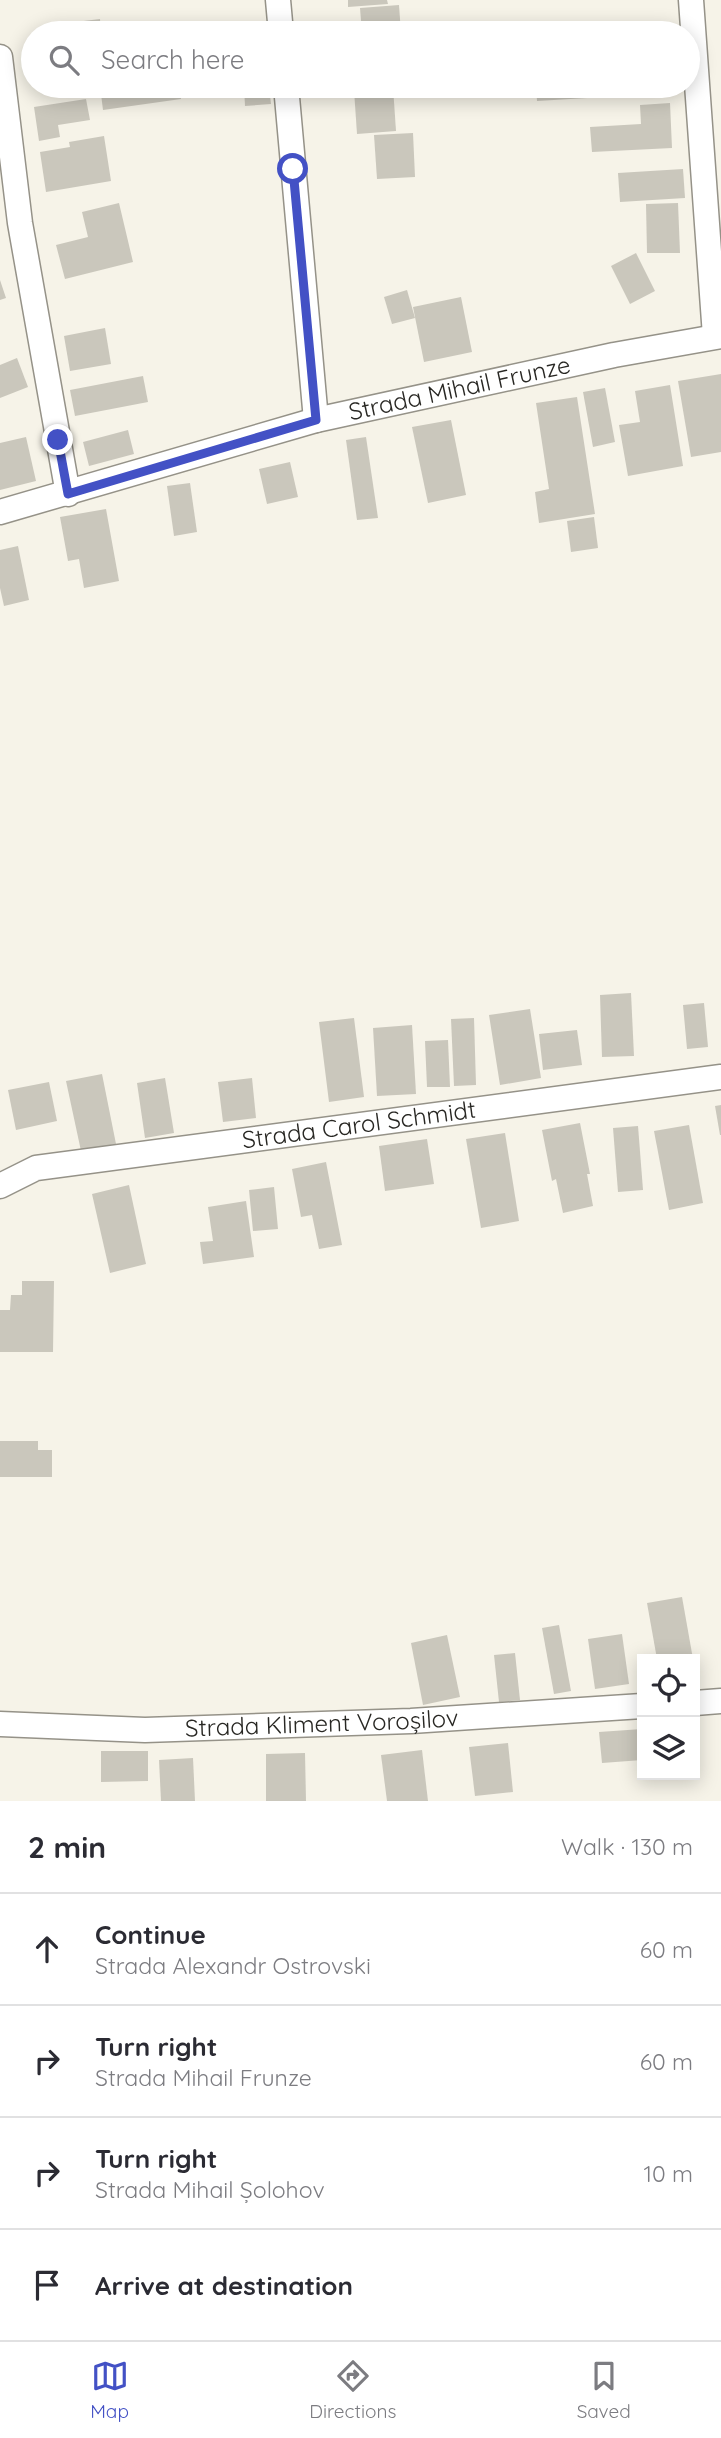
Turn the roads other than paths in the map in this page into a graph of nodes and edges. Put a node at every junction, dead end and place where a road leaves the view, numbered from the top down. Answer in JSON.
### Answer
{"nodes":[{"id":1,"x":278,"y":0,"type":"edge"},
{"id":2,"x":691,"y":0,"type":"edge"},
{"id":3,"x":280,"y":21,"type":"edge"},
{"id":4,"x":693,"y":21,"type":"edge"},
{"id":5,"x":0,"y":57,"type":"edge"},
{"id":6,"x":287,"y":98,"type":"edge"},
{"id":7,"x":699,"y":98,"type":"edge"},
{"id":8,"x":718,"y":336,"type":"edge"},
{"id":9,"x":316,"y":420,"type":"junction"},
{"id":10,"x":68,"y":494,"type":"junction"},
{"id":11,"x":0,"y":512,"type":"edge"},
{"id":12,"x":721,"y":1077,"type":"edge"},
{"id":13,"x":0,"y":1186,"type":"edge"},
{"id":14,"x":721,"y":1701,"type":"edge"},
{"id":15,"x":700,"y":1703,"type":"edge"},
{"id":16,"x":637,"y":1706,"type":"edge"},
{"id":17,"x":0,"y":1724,"type":"edge"}],
"edges":[{"from":1,"to":3,"type":"street"},
{"from":2,"to":4,"type":"street"},
{"from":5,"to":10,"type":"street"},
{"from":6,"to":9,"type":"street"},
{"from":7,"to":8,"type":"street"},
{"from":8,"to":9,"type":"street","name":"Strada Mihail Frunze"},
{"from":9,"to":10,"type":"street","name":"Strada Mihail Frunze"},
{"from":10,"to":11,"type":"street","name":"Strada Mihail Frunze"},
{"from":12,"to":13,"type":"street","name":"Strada Carol Schmidt"},
{"from":14,"to":15,"type":"street"},
{"from":16,"to":17,"type":"street","name":"Strada Kliment Voroșilov"}]}
